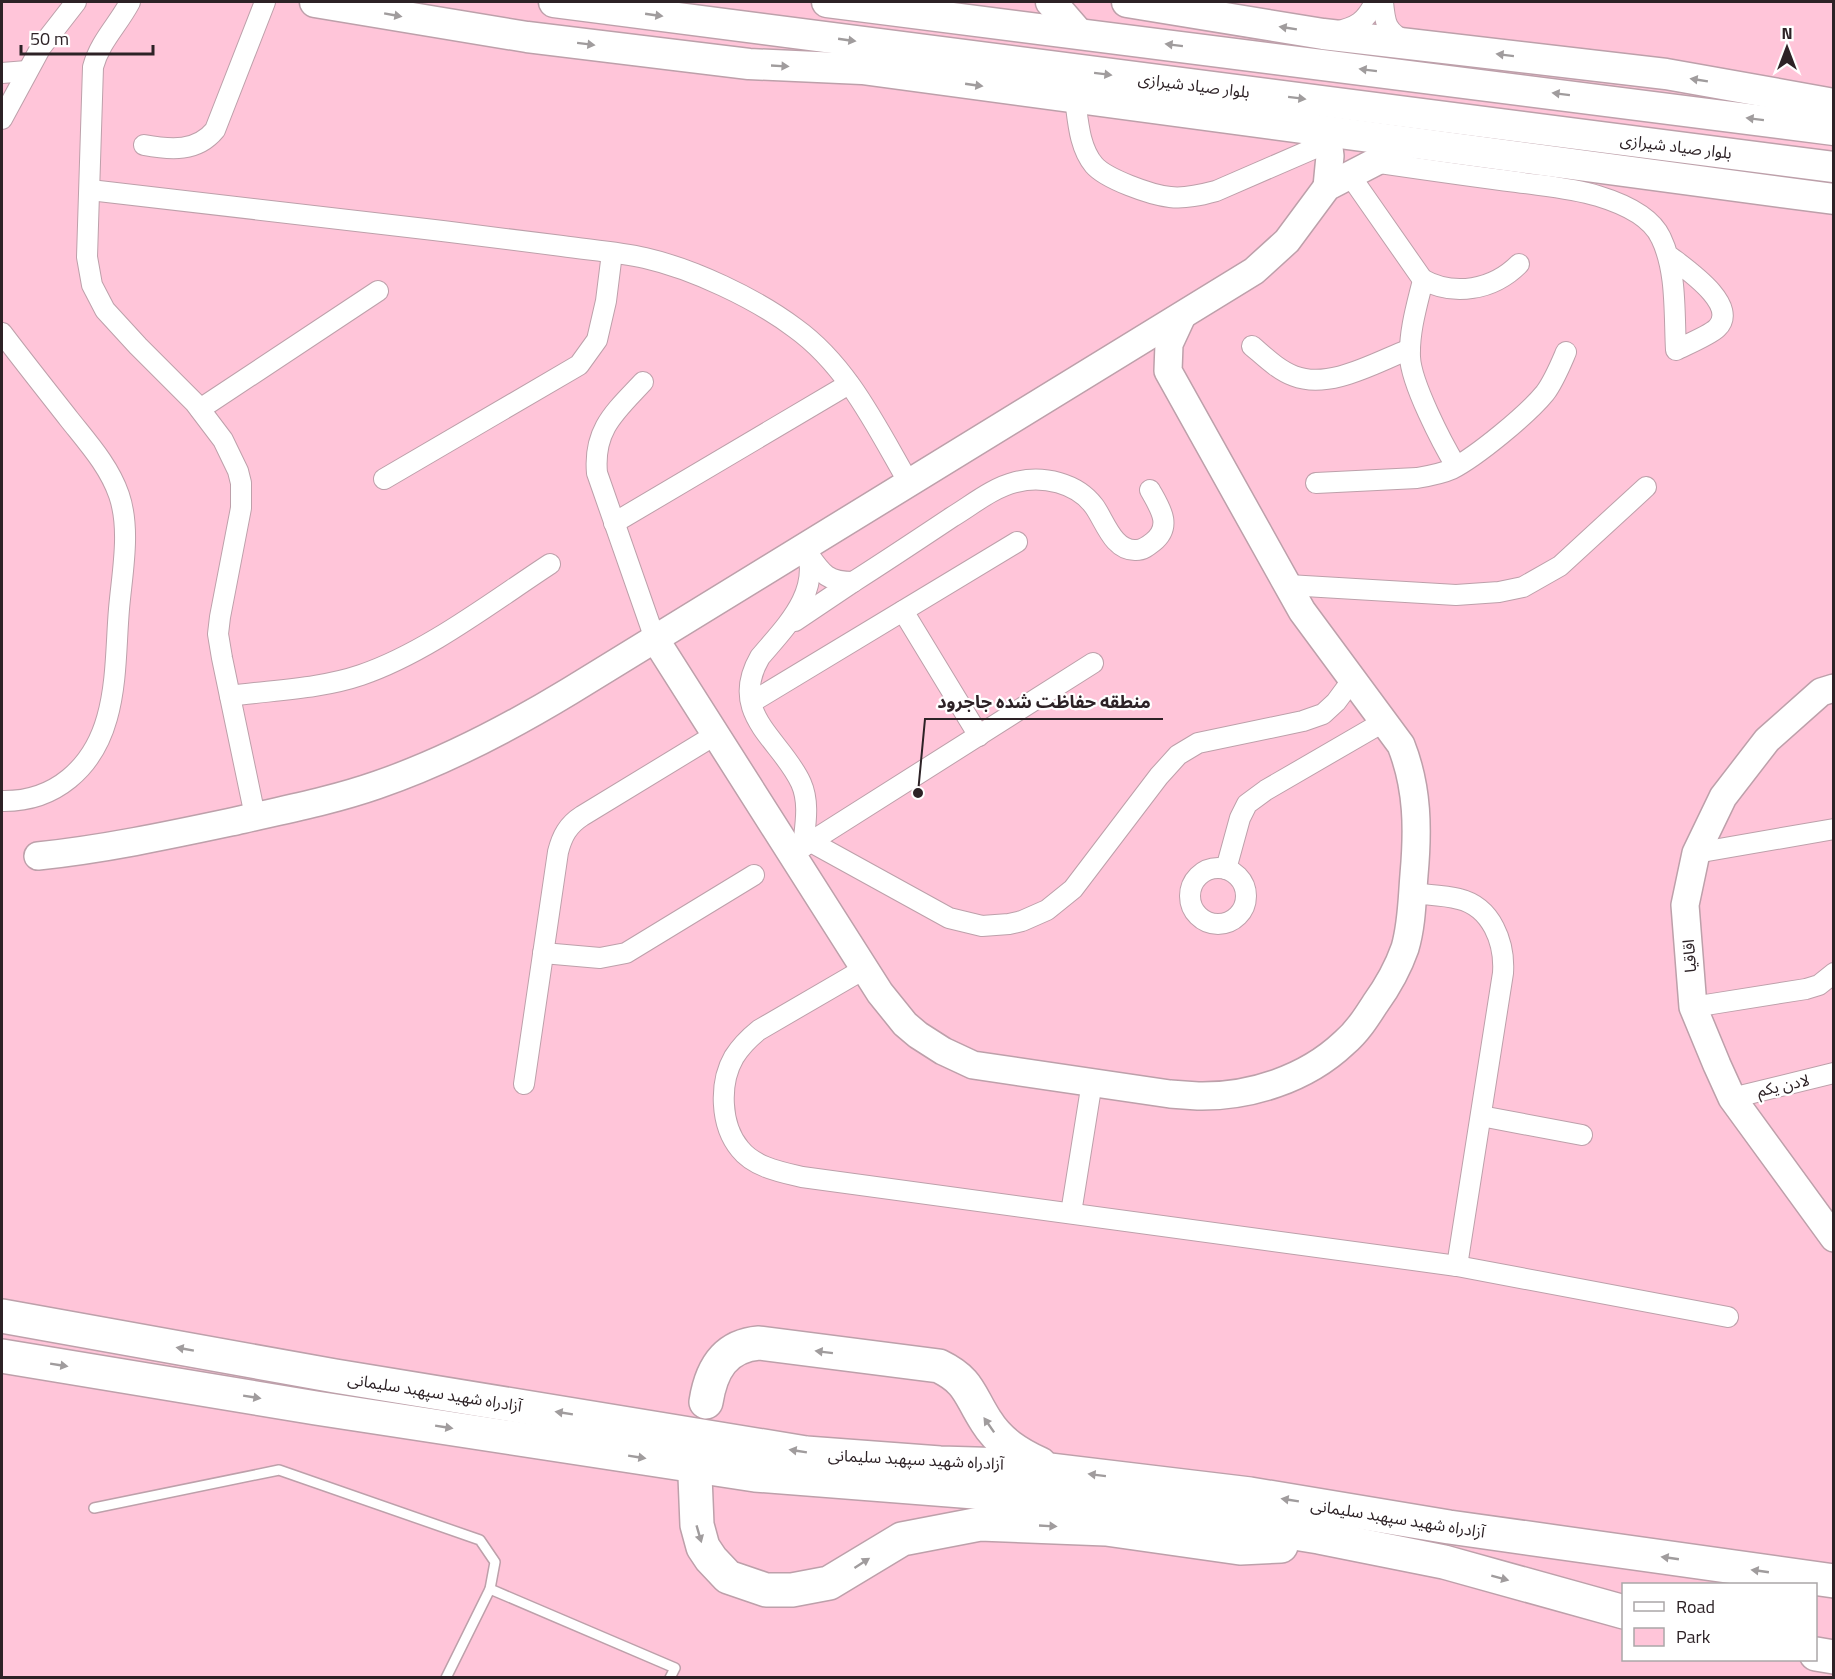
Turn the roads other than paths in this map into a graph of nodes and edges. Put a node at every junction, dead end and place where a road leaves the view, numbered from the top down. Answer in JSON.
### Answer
{"nodes":[{"id":1,"x":76,"y":2,"type":"edge"},
{"id":2,"x":130,"y":2,"type":"edge"},
{"id":3,"x":265,"y":2,"type":"edge"},
{"id":4,"x":315,"y":2,"type":"edge"},
{"id":5,"x":554,"y":2,"type":"edge"},
{"id":6,"x":827,"y":2,"type":"edge"},
{"id":7,"x":1051,"y":2,"type":"edge"},
{"id":8,"x":1127,"y":2,"type":"edge"},
{"id":9,"x":1375,"y":2,"type":"edge"},
{"id":10,"x":1383,"y":2,"type":"edge"},
{"id":11,"x":1156,"y":6,"type":"junction"},
{"id":12,"x":1088,"y":34,"type":"junction"},
{"id":13,"x":1323,"y":34,"type":"junction"},
{"id":14,"x":527,"y":37,"type":"junction"},
{"id":15,"x":1409,"y":44,"type":"junction"},
{"id":16,"x":27,"y":71,"type":"junction"},
{"id":17,"x":2,"y":73,"type":"edge"},
{"id":18,"x":1060,"y":87,"type":"junction"},
{"id":19,"x":1833,"y":104,"type":"edge"},
{"id":20,"x":1792,"y":110,"type":"junction"},
{"id":21,"x":2,"y":119,"type":"edge"},
{"id":22,"x":1833,"y":130,"type":"edge"},
{"id":23,"x":1328,"y":136,"type":"junction"},
{"id":24,"x":1410,"y":144,"type":"junction"},
{"id":25,"x":144,"y":145,"type":"dead end"},
{"id":26,"x":1723,"y":152,"type":"junction"},
{"id":27,"x":1373,"y":162,"type":"junction"},
{"id":28,"x":1833,"y":166,"type":"edge"},
{"id":29,"x":1338,"y":181,"type":"junction"},
{"id":30,"x":90,"y":190,"type":"junction"},
{"id":31,"x":1833,"y":192,"type":"edge"},
{"id":32,"x":1833,"y":199,"type":"edge"},
{"id":33,"x":612,"y":253,"type":"junction"},
{"id":34,"x":1668,"y":255,"type":"dead end"},
{"id":35,"x":1519,"y":264,"type":"dead end"},
{"id":36,"x":1422,"y":279,"type":"junction"},
{"id":37,"x":378,"y":291,"type":"dead end"},
{"id":38,"x":1182,"y":316,"type":"junction"},
{"id":39,"x":2,"y":333,"type":"edge"},
{"id":40,"x":1252,"y":346,"type":"dead end"},
{"id":41,"x":1410,"y":349,"type":"junction"},
{"id":42,"x":1566,"y":352,"type":"dead end"},
{"id":43,"x":1111,"y":359,"type":"junction"},
{"id":44,"x":1168,"y":371,"type":"junction"},
{"id":45,"x":643,"y":382,"type":"dead end"},
{"id":46,"x":849,"y":384,"type":"junction"},
{"id":47,"x":200,"y":409,"type":"junction"},
{"id":48,"x":1456,"y":466,"type":"junction"},
{"id":49,"x":384,"y":479,"type":"dead end"},
{"id":50,"x":909,"y":483,"type":"junction"},
{"id":51,"x":1316,"y":483,"type":"dead end"},
{"id":52,"x":1646,"y":487,"type":"dead end"},
{"id":53,"x":1150,"y":490,"type":"dead end"},
{"id":54,"x":615,"y":523,"type":"junction"},
{"id":55,"x":1017,"y":543,"type":"dead end"},
{"id":56,"x":808,"y":550,"type":"junction"},
{"id":57,"x":550,"y":564,"type":"dead end"},
{"id":58,"x":853,"y":582,"type":"junction"},
{"id":59,"x":1288,"y":585,"type":"junction"},
{"id":60,"x":903,"y":611,"type":"junction"},
{"id":61,"x":785,"y":628,"type":"junction"},
{"id":62,"x":655,"y":639,"type":"junction"},
{"id":63,"x":1094,"y":663,"type":"dead end"},
{"id":64,"x":1353,"y":679,"type":"junction"},
{"id":65,"x":1833,"y":688,"type":"edge"},
{"id":66,"x":230,"y":696,"type":"junction"},
{"id":67,"x":752,"y":702,"type":"junction"},
{"id":68,"x":1385,"y":722,"type":"junction"},
{"id":69,"x":715,"y":735,"type":"junction"},
{"id":70,"x":979,"y":736,"type":"junction"},
{"id":71,"x":2,"y":801,"type":"edge"},
{"id":72,"x":255,"y":816,"type":"junction"},
{"id":73,"x":1833,"y":829,"type":"edge"},
{"id":74,"x":802,"y":848,"type":"junction"},
{"id":75,"x":1696,"y":853,"type":"junction"},
{"id":76,"x":38,"y":856,"type":"dead end"},
{"id":77,"x":1226,"y":869,"type":"dead end"},
{"id":78,"x":754,"y":875,"type":"dead end"},
{"id":79,"x":1412,"y":893,"type":"junction"},
{"id":80,"x":543,"y":953,"type":"junction"},
{"id":81,"x":864,"y":969,"type":"junction"},
{"id":82,"x":1833,"y":973,"type":"edge"},
{"id":83,"x":1693,"y":1007,"type":"junction"},
{"id":84,"x":1833,"y":1073,"type":"edge"},
{"id":85,"x":1092,"y":1082,"type":"junction"},
{"id":86,"x":524,"y":1084,"type":"dead end"},
{"id":87,"x":1732,"y":1098,"type":"junction"},
{"id":88,"x":1481,"y":1116,"type":"junction"},
{"id":89,"x":1582,"y":1135,"type":"dead end"},
{"id":90,"x":1071,"y":1213,"type":"junction"},
{"id":91,"x":1828,"y":1223,"type":"edge"},
{"id":92,"x":1457,"y":1266,"type":"junction"},
{"id":93,"x":2,"y":1316,"type":"edge"},
{"id":94,"x":1728,"y":1317,"type":"dead end"},
{"id":95,"x":2,"y":1356,"type":"edge"},
{"id":96,"x":706,"y":1402,"type":"dead end"},
{"id":97,"x":1052,"y":1470,"type":"junction"},
{"id":98,"x":695,"y":1476,"type":"dead end"},
{"id":99,"x":94,"y":1508,"type":"dead end"},
{"id":100,"x":1319,"y":1537,"type":"junction"},
{"id":101,"x":1833,"y":1581,"type":"edge"},
{"id":102,"x":490,"y":1589,"type":"junction"},
{"id":103,"x":1622,"y":1611,"type":"edge"},
{"id":104,"x":1817,"y":1654,"type":"edge"},
{"id":105,"x":1833,"y":1657,"type":"edge"},
{"id":106,"x":446,"y":1677,"type":"edge"},
{"id":107,"x":670,"y":1677,"type":"edge"}],
"edges":[{"from":1,"to":16,"type":"street"},
{"from":2,"to":30,"type":"street"},
{"from":3,"to":25,"type":"street"},
{"from":4,"to":14,"type":"main road","one_way":true},
{"from":5,"to":14,"type":"main road"},
{"from":5,"to":18,"type":"main road","name":"بلوار صیاد شیرازی","one_way":true},
{"from":6,"to":12,"type":"main road"},
{"from":7,"to":12,"type":"main road"},
{"from":8,"to":11,"type":"main road"},
{"from":9,"to":13,"type":"street"},
{"from":10,"to":15,"type":"street"},
{"from":11,"to":12,"type":"main road"},
{"from":13,"to":11,"type":"main road","one_way":true},
{"from":20,"to":12,"type":"main road","one_way":true},
{"from":13,"to":15,"type":"main road"},
{"from":14,"to":18,"type":"main road","one_way":true},
{"from":20,"to":15,"type":"main road","one_way":true},
{"from":16,"to":17,"type":"street"},
{"from":16,"to":21,"type":"street"},
{"from":18,"to":23,"type":"main road"},
{"from":18,"to":23,"type":"street"},
{"from":18,"to":26,"type":"main road","name":"بلوار صیاد شیرازی","one_way":true},
{"from":19,"to":20,"type":"main road"},
{"from":20,"to":22,"type":"main road"},
{"from":23,"to":24,"type":"main road"},
{"from":23,"to":29,"type":"main road"},
{"from":24,"to":27,"type":"main road"},
{"from":24,"to":32,"type":"main road"},
{"from":26,"to":28,"type":"main road","name":"بلوار صیاد شیرازی"},
{"from":26,"to":31,"type":"main road"},
{"from":27,"to":29,"type":"main road"},
{"from":27,"to":34,"type":"street"},
{"from":29,"to":36,"type":"street"},
{"from":29,"to":38,"type":"main road"},
{"from":30,"to":33,"type":"street"},
{"from":30,"to":47,"type":"street"},
{"from":33,"to":46,"type":"street"},
{"from":33,"to":49,"type":"street"},
{"from":35,"to":36,"type":"street"},
{"from":36,"to":41,"type":"street"},
{"from":37,"to":47,"type":"street"},
{"from":38,"to":43,"type":"main road"},
{"from":38,"to":44,"type":"main road"},
{"from":39,"to":71,"type":"street"},
{"from":40,"to":41,"type":"street"},
{"from":41,"to":48,"type":"street"},
{"from":42,"to":48,"type":"street"},
{"from":43,"to":44,"type":"main road"},
{"from":43,"to":50,"type":"main road"},
{"from":44,"to":59,"type":"main road"},
{"from":45,"to":54,"type":"street"},
{"from":46,"to":50,"type":"street"},
{"from":46,"to":54,"type":"street"},
{"from":47,"to":66,"type":"street"},
{"from":48,"to":51,"type":"street"},
{"from":50,"to":56,"type":"main road"},
{"from":52,"to":59,"type":"street"},
{"from":53,"to":58,"type":"street"},
{"from":54,"to":62,"type":"street"},
{"from":55,"to":60,"type":"street"},
{"from":56,"to":58,"type":"street"},
{"from":56,"to":61,"type":"street"},
{"from":56,"to":62,"type":"main road"},
{"from":57,"to":66,"type":"street"},
{"from":58,"to":61,"type":"street"},
{"from":59,"to":64,"type":"main road"},
{"from":60,"to":67,"type":"street"},
{"from":60,"to":70,"type":"street"},
{"from":61,"to":67,"type":"street"},
{"from":62,"to":69,"type":"main road"},
{"from":62,"to":72,"type":"main road"},
{"from":63,"to":70,"type":"street"},
{"from":64,"to":68,"type":"main road"},
{"from":64,"to":74,"type":"street"},
{"from":65,"to":75,"type":"main road","name":"اقاقیا"},
{"from":66,"to":72,"type":"street"},
{"from":67,"to":74,"type":"street"},
{"from":68,"to":77,"type":"street"},
{"from":68,"to":79,"type":"main road"},
{"from":69,"to":74,"type":"main road"},
{"from":69,"to":80,"type":"street"},
{"from":70,"to":74,"type":"street"},
{"from":72,"to":76,"type":"main road"},
{"from":73,"to":75,"type":"street"},
{"from":74,"to":81,"type":"main road"},
{"from":75,"to":83,"type":"main road","name":"اقاقیا"},
{"from":78,"to":80,"type":"street"},
{"from":79,"to":85,"type":"main road"},
{"from":79,"to":88,"type":"street"},
{"from":80,"to":86,"type":"street"},
{"from":81,"to":85,"type":"main road"},
{"from":81,"to":90,"type":"street"},
{"from":82,"to":83,"type":"street"},
{"from":83,"to":87,"type":"main road","name":"اقاقیا"},
{"from":84,"to":87,"type":"street","name":"لادن یکم"},
{"from":85,"to":90,"type":"street"},
{"from":87,"to":91,"type":"main road","name":"اقاقیا"},
{"from":88,"to":89,"type":"street"},
{"from":88,"to":92,"type":"street"},
{"from":90,"to":92,"type":"street"},
{"from":92,"to":94,"type":"street"},
{"from":97,"to":93,"type":"highway","name":"آزادراه شهید سپهبد سلیمانی","one_way":true},
{"from":95,"to":100,"type":"highway","name":"آزادراه شهید سپهبد سلیمانی","one_way":true},
{"from":97,"to":96,"type":"highway","one_way":true},
{"from":101,"to":97,"type":"highway","name":"آزادراه شهید سپهبد سلیمانی","one_way":true},
{"from":98,"to":100,"type":"highway","one_way":true},
{"from":99,"to":102,"type":"lane"},
{"from":100,"to":103,"type":"highway","name":"آزادراه شهید سپهبد سلیمانی","one_way":true},
{"from":102,"to":106,"type":"lane"},
{"from":102,"to":107,"type":"lane"},
{"from":104,"to":105,"type":"highway"}]}
